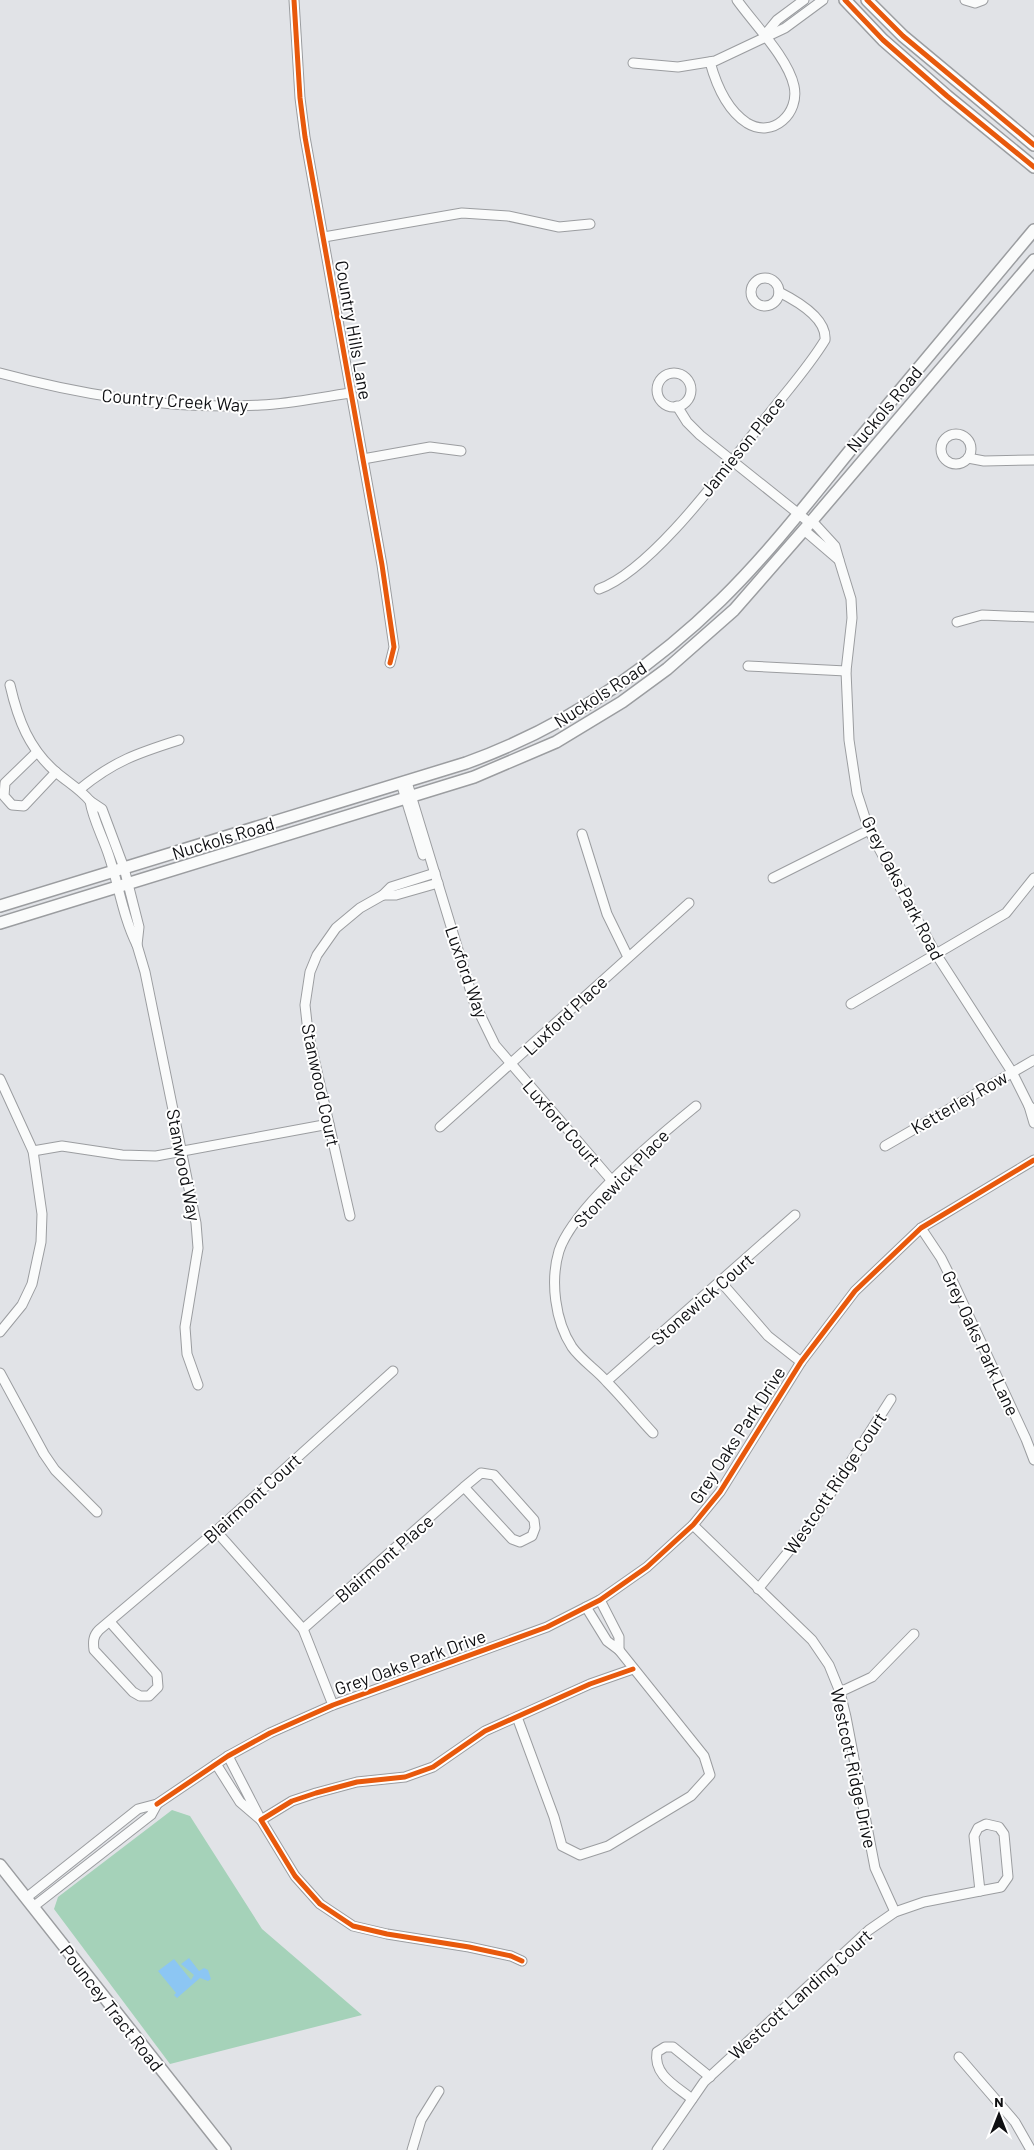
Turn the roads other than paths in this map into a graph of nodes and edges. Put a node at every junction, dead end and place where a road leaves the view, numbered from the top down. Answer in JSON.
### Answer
{"nodes":[{"id":1,"x":294,"y":0,"type":"edge"},
{"id":2,"x":737,"y":0,"type":"edge"},
{"id":3,"x":804,"y":0,"type":"edge"},
{"id":4,"x":824,"y":0,"type":"edge"},
{"id":5,"x":846,"y":0,"type":"edge"},
{"id":6,"x":867,"y":0,"type":"edge"},
{"id":7,"x":964,"y":0,"type":"edge"},
{"id":8,"x":983,"y":0,"type":"edge"},
{"id":9,"x":764,"y":36,"type":"junction"},
{"id":10,"x":710,"y":62,"type":"junction"},
{"id":11,"x":633,"y":63,"type":"dead end"},
{"id":12,"x":1034,"y":145,"type":"edge"},
{"id":13,"x":1034,"y":167,"type":"edge"},
{"id":14,"x":590,"y":224,"type":"dead end"},
{"id":15,"x":1034,"y":230,"type":"edge"},
{"id":16,"x":324,"y":237,"type":"junction"},
{"id":17,"x":1034,"y":260,"type":"edge"},
{"id":18,"x":779,"y":292,"type":"dead end"},
{"id":19,"x":0,"y":373,"type":"edge"},
{"id":20,"x":351,"y":393,"type":"junction"},
{"id":21,"x":677,"y":406,"type":"dead end"},
{"id":22,"x":461,"y":451,"type":"dead end"},
{"id":23,"x":968,"y":458,"type":"dead end"},
{"id":24,"x":363,"y":459,"type":"junction"},
{"id":25,"x":733,"y":459,"type":"junction"},
{"id":26,"x":1034,"y":460,"type":"edge"},
{"id":27,"x":798,"y":512,"type":"junction"},
{"id":28,"x":809,"y":525,"type":"junction"},
{"id":29,"x":599,"y":589,"type":"dead end"},
{"id":30,"x":1034,"y":616,"type":"edge"},
{"id":31,"x":957,"y":622,"type":"dead end"},
{"id":32,"x":390,"y":663,"type":"dead end"},
{"id":33,"x":748,"y":666,"type":"dead end"},
{"id":34,"x":846,"y":670,"type":"junction"},
{"id":35,"x":10,"y":685,"type":"dead end"},
{"id":36,"x":179,"y":740,"type":"dead end"},
{"id":37,"x":37,"y":752,"type":"junction"},
{"id":38,"x":56,"y":772,"type":"junction"},
{"id":39,"x":407,"y":782,"type":"junction"},
{"id":40,"x":80,"y":789,"type":"junction"},
{"id":41,"x":412,"y":797,"type":"junction"},
{"id":42,"x":869,"y":830,"type":"junction"},
{"id":43,"x":582,"y":834,"type":"dead end"},
{"id":44,"x":118,"y":870,"type":"junction"},
{"id":45,"x":435,"y":873,"type":"junction"},
{"id":46,"x":773,"y":878,"type":"dead end"},
{"id":47,"x":1034,"y":878,"type":"edge"},
{"id":48,"x":438,"y":883,"type":"junction"},
{"id":49,"x":123,"y":886,"type":"junction"},
{"id":50,"x":383,"y":895,"type":"junction"},
{"id":51,"x":689,"y":903,"type":"dead end"},
{"id":52,"x":0,"y":906,"type":"edge"},
{"id":53,"x":0,"y":923,"type":"edge"},
{"id":54,"x":936,"y":954,"type":"junction"},
{"id":55,"x":628,"y":957,"type":"junction"},
{"id":56,"x":851,"y":1004,"type":"dead end"},
{"id":57,"x":1034,"y":1060,"type":"edge"},
{"id":58,"x":512,"y":1065,"type":"junction"},
{"id":59,"x":1012,"y":1072,"type":"junction"},
{"id":60,"x":0,"y":1079,"type":"edge"},
{"id":61,"x":696,"y":1106,"type":"dead end"},
{"id":62,"x":1031,"y":1108,"type":"edge"},
{"id":63,"x":329,"y":1124,"type":"junction"},
{"id":64,"x":1034,"y":1124,"type":"edge"},
{"id":65,"x":440,"y":1127,"type":"dead end"},
{"id":66,"x":885,"y":1146,"type":"dead end"},
{"id":67,"x":33,"y":1151,"type":"junction"},
{"id":68,"x":182,"y":1152,"type":"junction"},
{"id":69,"x":1034,"y":1160,"type":"edge"},
{"id":70,"x":613,"y":1182,"type":"junction"},
{"id":71,"x":795,"y":1215,"type":"dead end"},
{"id":72,"x":350,"y":1216,"type":"dead end"},
{"id":73,"x":921,"y":1228,"type":"junction"},
{"id":74,"x":721,"y":1282,"type":"junction"},
{"id":75,"x":0,"y":1332,"type":"edge"},
{"id":76,"x":801,"y":1362,"type":"junction"},
{"id":77,"x":393,"y":1371,"type":"dead end"},
{"id":78,"x":0,"y":1373,"type":"edge"},
{"id":79,"x":607,"y":1381,"type":"junction"},
{"id":80,"x":198,"y":1385,"type":"dead end"},
{"id":81,"x":891,"y":1400,"type":"dead end"},
{"id":82,"x":652,"y":1433,"type":"dead end"},
{"id":83,"x":1034,"y":1460,"type":"edge"},
{"id":84,"x":464,"y":1487,"type":"junction"},
{"id":85,"x":97,"y":1512,"type":"dead end"},
{"id":86,"x":693,"y":1525,"type":"junction"},
{"id":87,"x":216,"y":1531,"type":"junction"},
{"id":88,"x":758,"y":1589,"type":"junction"},
{"id":89,"x":600,"y":1600,"type":"junction"},
{"id":90,"x":586,"y":1607,"type":"junction"},
{"id":91,"x":110,"y":1622,"type":"junction"},
{"id":92,"x":304,"y":1629,"type":"junction"},
{"id":93,"x":914,"y":1634,"type":"dead end"},
{"id":94,"x":619,"y":1650,"type":"junction"},
{"id":95,"x":633,"y":1669,"type":"junction"},
{"id":96,"x":840,"y":1692,"type":"junction"},
{"id":97,"x":334,"y":1704,"type":"junction"},
{"id":98,"x":517,"y":1718,"type":"junction"},
{"id":99,"x":228,"y":1756,"type":"junction"},
{"id":100,"x":216,"y":1764,"type":"junction"},
{"id":101,"x":157,"y":1804,"type":"junction"},
{"id":102,"x":261,"y":1820,"type":"junction"},
{"id":103,"x":0,"y":1865,"type":"edge"},
{"id":104,"x":980,"y":1891,"type":"junction"},
{"id":105,"x":29,"y":1903,"type":"junction"},
{"id":106,"x":895,"y":1912,"type":"junction"},
{"id":107,"x":522,"y":1961,"type":"dead end"},
{"id":108,"x":959,"y":2057,"type":"dead end"},
{"id":109,"x":710,"y":2077,"type":"junction"},
{"id":110,"x":439,"y":2091,"type":"dead end"},
{"id":111,"x":692,"y":2099,"type":"junction"},
{"id":112,"x":225,"y":2150,"type":"edge"},
{"id":113,"x":412,"y":2150,"type":"edge"},
{"id":114,"x":657,"y":2150,"type":"edge"},
{"id":115,"x":1031,"y":2150,"type":"edge"}],
"edges":[{"from":1,"to":16,"type":"street","name":"Country Hills Lane"},
{"from":2,"to":9,"type":"street"},
{"from":3,"to":9,"type":"street"},
{"from":4,"to":9,"type":"street"},
{"from":5,"to":13,"type":"main road"},
{"from":6,"to":12,"type":"main road"},
{"from":7,"to":8,"type":"street"},
{"from":9,"to":10,"type":"street"},
{"from":9,"to":10,"type":"street"},
{"from":10,"to":11,"type":"street"},
{"from":14,"to":16,"type":"street"},
{"from":15,"to":27,"type":"main road","name":"Nuckols Road"},
{"from":16,"to":20,"type":"street","name":"Country Hills Lane"},
{"from":17,"to":28,"type":"main road","name":"Nuckols Road"},
{"from":18,"to":25,"type":"street","name":"Jamieson Place"},
{"from":19,"to":20,"type":"street","name":"Country Creek Way"},
{"from":20,"to":24,"type":"street","name":"Country Hills Lane"},
{"from":21,"to":25,"type":"street","name":"Grey Oaks Park Road"},
{"from":22,"to":24,"type":"street"},
{"from":23,"to":26,"type":"street"},
{"from":24,"to":32,"type":"street","name":"Country Hills Lane"},
{"from":25,"to":27,"type":"street","name":"Grey Oaks Park Road"},
{"from":25,"to":29,"type":"street","name":"Jamieson Place"},
{"from":27,"to":28,"type":"street","name":"Grey Oaks Park Road"},
{"from":27,"to":39,"type":"main road","name":"Nuckols Road"},
{"from":28,"to":34,"type":"street","name":"Grey Oaks Park Road"},
{"from":28,"to":41,"type":"main road","name":"Nuckols Road"},
{"from":30,"to":31,"type":"street"},
{"from":33,"to":34,"type":"street"},
{"from":34,"to":42,"type":"street","name":"Grey Oaks Park Road"},
{"from":35,"to":37,"type":"street","name":"Stanwood Way"},
{"from":36,"to":40,"type":"street"},
{"from":37,"to":38,"type":"street","name":"Stanwood Way"},
{"from":37,"to":38,"type":"street"},
{"from":38,"to":40,"type":"street","name":"Stanwood Way"},
{"from":39,"to":41,"type":"street","name":"Luxford Way"},
{"from":39,"to":44,"type":"main road","name":"Nuckols Road"},
{"from":40,"to":44,"type":"street","name":"Stanwood Way"},
{"from":41,"to":45,"type":"street","name":"Luxford Way"},
{"from":41,"to":49,"type":"main road","name":"Nuckols Road"},
{"from":42,"to":46,"type":"street"},
{"from":42,"to":54,"type":"street","name":"Grey Oaks Park Road"},
{"from":43,"to":55,"type":"street"},
{"from":44,"to":49,"type":"street","name":"Stanwood Way"},
{"from":44,"to":52,"type":"main road","name":"Nuckols Road"},
{"from":45,"to":48,"type":"street","name":"Luxford Way"},
{"from":45,"to":50,"type":"street","name":"Stanwood Court"},
{"from":47,"to":54,"type":"street"},
{"from":48,"to":50,"type":"street","name":"Stanwood Court"},
{"from":48,"to":58,"type":"street","name":"Luxford Way"},
{"from":49,"to":53,"type":"main road","name":"Nuckols Road"},
{"from":49,"to":68,"type":"street","name":"Stanwood Way"},
{"from":50,"to":63,"type":"street","name":"Stanwood Court"},
{"from":51,"to":55,"type":"street","name":"Luxford Place"},
{"from":54,"to":56,"type":"street"},
{"from":54,"to":59,"type":"street","name":"Grey Oaks Park Road"},
{"from":55,"to":58,"type":"street","name":"Luxford Place"},
{"from":57,"to":59,"type":"street","name":"Ketterley Row"},
{"from":58,"to":65,"type":"street","name":"Luxford Place"},
{"from":58,"to":70,"type":"street","name":"Luxford Court"},
{"from":59,"to":62,"type":"street","name":"Grey Oaks Park Road"},
{"from":59,"to":66,"type":"street","name":"Ketterley Row"},
{"from":60,"to":67,"type":"street"},
{"from":61,"to":70,"type":"street","name":"Stonewick Place"},
{"from":62,"to":64,"type":"street","name":"Grey Oaks Park Road"},
{"from":63,"to":68,"type":"street"},
{"from":63,"to":72,"type":"street","name":"Stanwood Court"},
{"from":67,"to":68,"type":"street"},
{"from":67,"to":75,"type":"street"},
{"from":68,"to":80,"type":"street","name":"Stanwood Way"},
{"from":69,"to":73,"type":"street","name":"Grey Oaks Park Drive"},
{"from":70,"to":79,"type":"street","name":"Stonewick Place"},
{"from":71,"to":74,"type":"street","name":"Stonewick Court"},
{"from":73,"to":76,"type":"street","name":"Grey Oaks Park Drive"},
{"from":73,"to":83,"type":"street","name":"Grey Oaks Park Lane"},
{"from":74,"to":76,"type":"street"},
{"from":74,"to":79,"type":"street","name":"Stonewick Court"},
{"from":76,"to":86,"type":"street","name":"Grey Oaks Park Drive"},
{"from":77,"to":87,"type":"street","name":"Blairmont Court"},
{"from":78,"to":85,"type":"street"},
{"from":79,"to":82,"type":"street","name":"Stonewick Place"},
{"from":81,"to":88,"type":"street","name":"Westcott Ridge Court"},
{"from":84,"to":84,"type":"street","name":"Blairmont Place"},
{"from":84,"to":92,"type":"street","name":"Blairmont Place"},
{"from":86,"to":88,"type":"street","name":"Westcott Ridge Drive"},
{"from":86,"to":89,"type":"street","name":"Grey Oaks Park Drive"},
{"from":87,"to":91,"type":"street","name":"Blairmont Court"},
{"from":87,"to":92,"type":"street"},
{"from":88,"to":96,"type":"street","name":"Westcott Ridge Drive"},
{"from":89,"to":90,"type":"street","name":"Grey Oaks Park Drive"},
{"from":89,"to":94,"type":"street"},
{"from":90,"to":94,"type":"street"},
{"from":90,"to":97,"type":"street","name":"Grey Oaks Park Drive"},
{"from":91,"to":91,"type":"street","name":"Blairmont Court"},
{"from":92,"to":97,"type":"street"},
{"from":93,"to":96,"type":"street"},
{"from":94,"to":95,"type":"street"},
{"from":95,"to":98,"type":"street"},
{"from":95,"to":98,"type":"street"},
{"from":96,"to":106,"type":"street","name":"Westcott Ridge Drive"},
{"from":97,"to":99,"type":"street","name":"Grey Oaks Park Drive"},
{"from":98,"to":102,"type":"street"},
{"from":99,"to":100,"type":"street","name":"Grey Oaks Park Drive"},
{"from":99,"to":102,"type":"street"},
{"from":100,"to":101,"type":"street","name":"Grey Oaks Park Drive"},
{"from":100,"to":102,"type":"street"},
{"from":101,"to":105,"type":"street","name":"Grey Oaks Park Drive"},
{"from":101,"to":105,"type":"street","name":"Grey Oaks Park Drive"},
{"from":102,"to":107,"type":"street"},
{"from":103,"to":105,"type":"main road","name":"Pouncey Tract Road"},
{"from":104,"to":104,"type":"street","name":"Westcott Landing Court"},
{"from":104,"to":106,"type":"street","name":"Westcott Landing Court"},
{"from":105,"to":112,"type":"main road","name":"Pouncey Tract Road"},
{"from":106,"to":109,"type":"street","name":"Westcott Landing Court"},
{"from":108,"to":115,"type":"street"},
{"from":109,"to":111,"type":"street","name":"Westcott Landing Court"},
{"from":109,"to":111,"type":"street"},
{"from":110,"to":113,"type":"street"},
{"from":111,"to":114,"type":"street","name":"Westcott Landing Court"}]}
